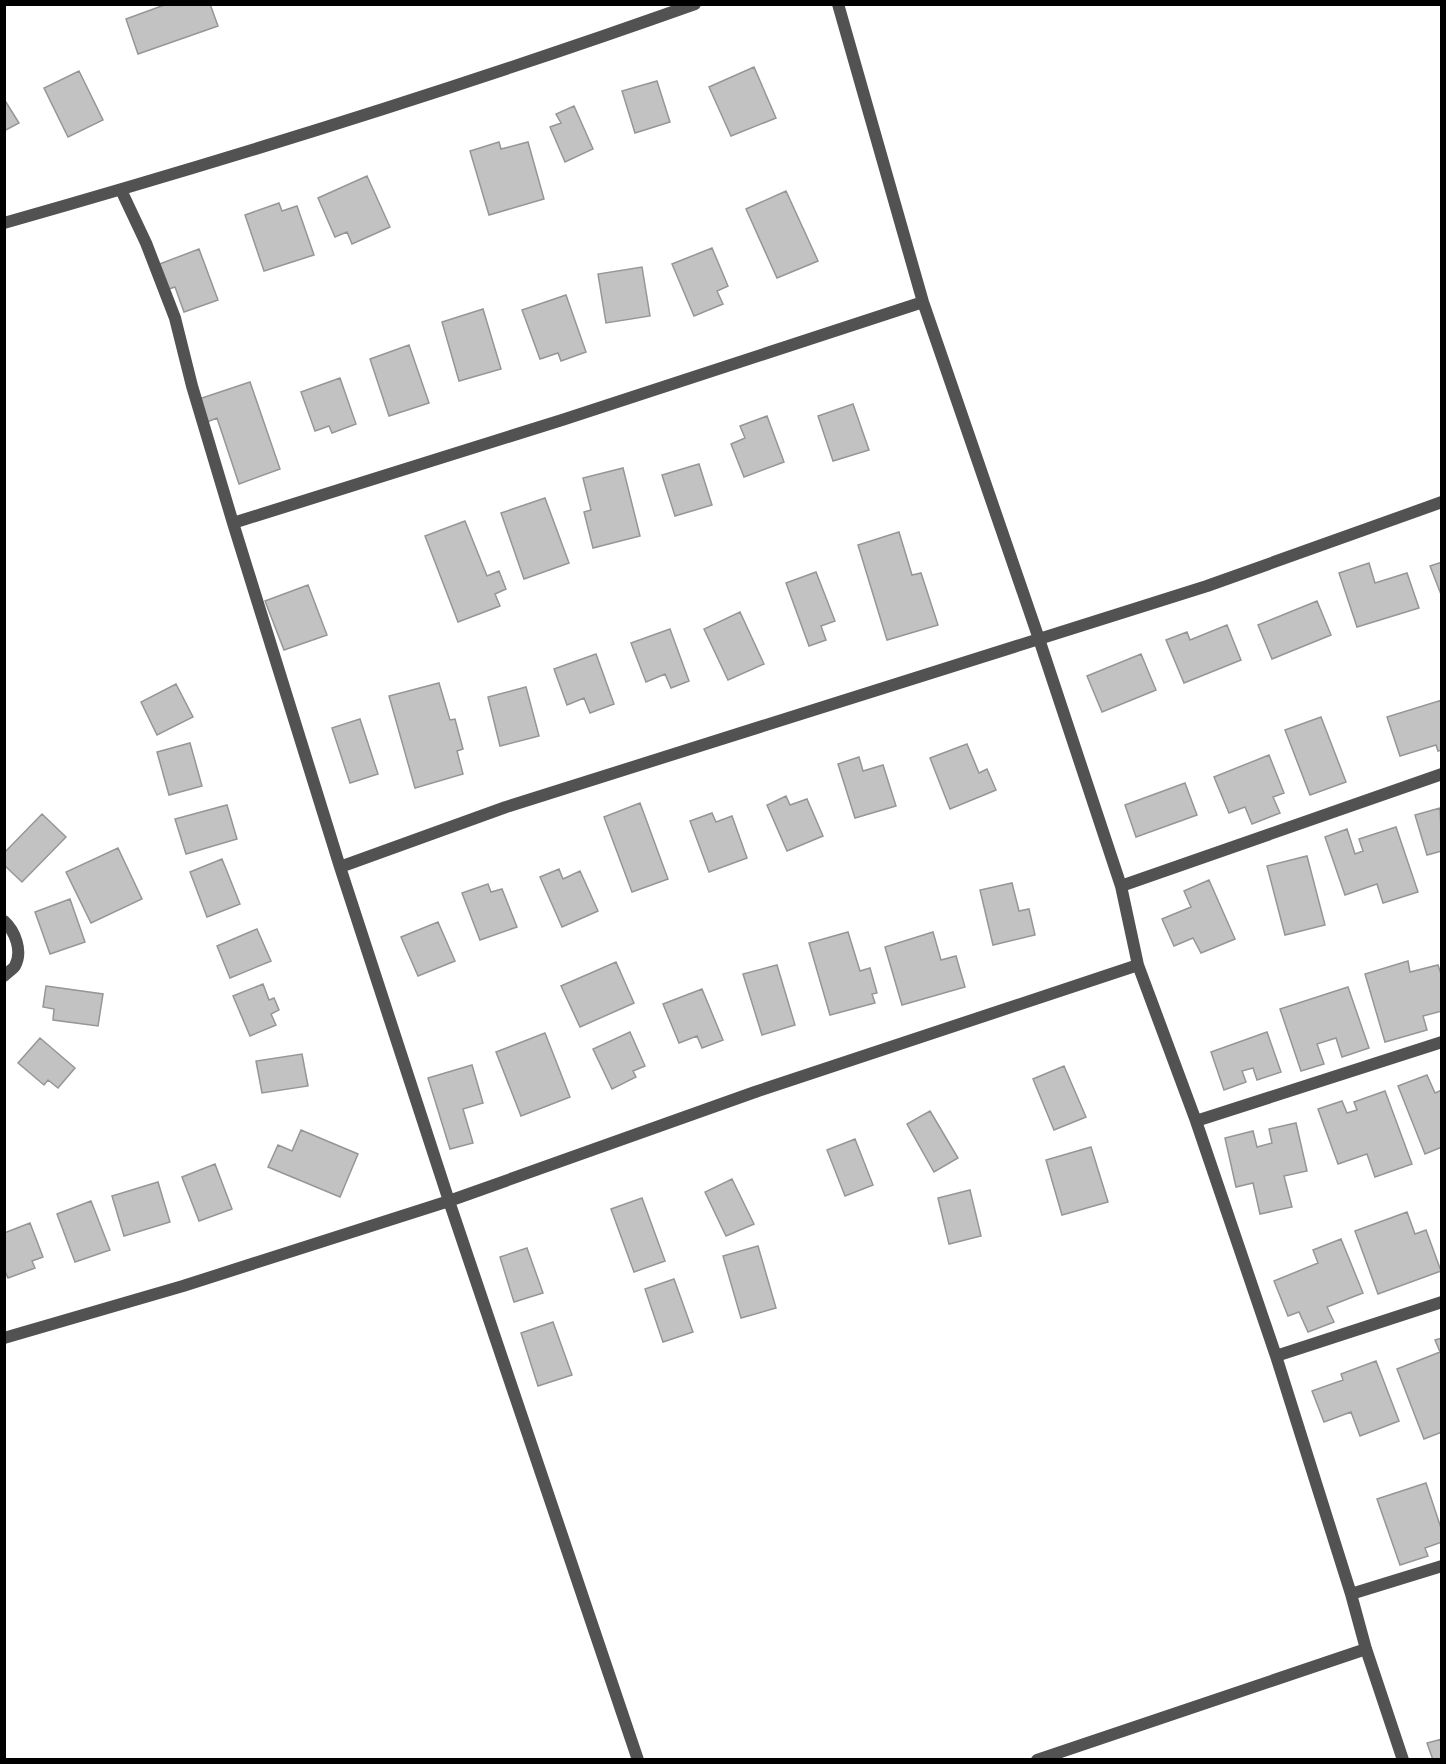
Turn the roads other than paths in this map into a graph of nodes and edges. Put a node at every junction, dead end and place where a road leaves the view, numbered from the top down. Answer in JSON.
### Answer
{"nodes":[{"id":1,"x":694,"y":4,"type":"edge"},
{"id":2,"x":838,"y":4,"type":"edge"},
{"id":3,"x":121,"y":190,"type":"junction"},
{"id":4,"x":4,"y":223,"type":"edge"},
{"id":5,"x":923,"y":302,"type":"junction"},
{"id":6,"x":1442,"y":502,"type":"edge"},
{"id":7,"x":233,"y":523,"type":"junction"},
{"id":8,"x":1039,"y":639,"type":"junction"},
{"id":9,"x":1442,"y":774,"type":"edge"},
{"id":10,"x":340,"y":867,"type":"junction"},
{"id":11,"x":1121,"y":886,"type":"junction"},
{"id":12,"x":4,"y":921,"type":"edge"},
{"id":13,"x":1138,"y":965,"type":"junction"},
{"id":14,"x":4,"y":976,"type":"edge"},
{"id":15,"x":1442,"y":1042,"type":"edge"},
{"id":16,"x":1196,"y":1120,"type":"junction"},
{"id":17,"x":449,"y":1201,"type":"junction"},
{"id":18,"x":1442,"y":1302,"type":"edge"},
{"id":19,"x":4,"y":1338,"type":"edge"},
{"id":20,"x":1276,"y":1356,"type":"junction"},
{"id":21,"x":1442,"y":1566,"type":"edge"},
{"id":22,"x":1351,"y":1594,"type":"junction"},
{"id":23,"x":1366,"y":1648,"type":"junction"},
{"id":24,"x":638,"y":1760,"type":"edge"},
{"id":25,"x":1036,"y":1760,"type":"edge"},
{"id":26,"x":1403,"y":1760,"type":"edge"}],
"edges":[{"from":1,"to":3,"type":"street"},
{"from":2,"to":5,"type":"street"},
{"from":3,"to":4,"type":"street"},
{"from":3,"to":7,"type":"street"},
{"from":5,"to":7,"type":"street"},
{"from":5,"to":8,"type":"street"},
{"from":6,"to":8,"type":"street"},
{"from":7,"to":10,"type":"street"},
{"from":8,"to":10,"type":"street"},
{"from":8,"to":11,"type":"street"},
{"from":9,"to":11,"type":"street"},
{"from":10,"to":17,"type":"street"},
{"from":11,"to":13,"type":"street"},
{"from":12,"to":14,"type":"street"},
{"from":13,"to":16,"type":"street"},
{"from":13,"to":17,"type":"street"},
{"from":15,"to":16,"type":"street"},
{"from":16,"to":20,"type":"street"},
{"from":17,"to":19,"type":"street"},
{"from":17,"to":24,"type":"street"},
{"from":18,"to":20,"type":"street"},
{"from":20,"to":22,"type":"street"},
{"from":21,"to":22,"type":"street"},
{"from":22,"to":23,"type":"street"},
{"from":23,"to":25,"type":"street"},
{"from":23,"to":26,"type":"street"}]}
